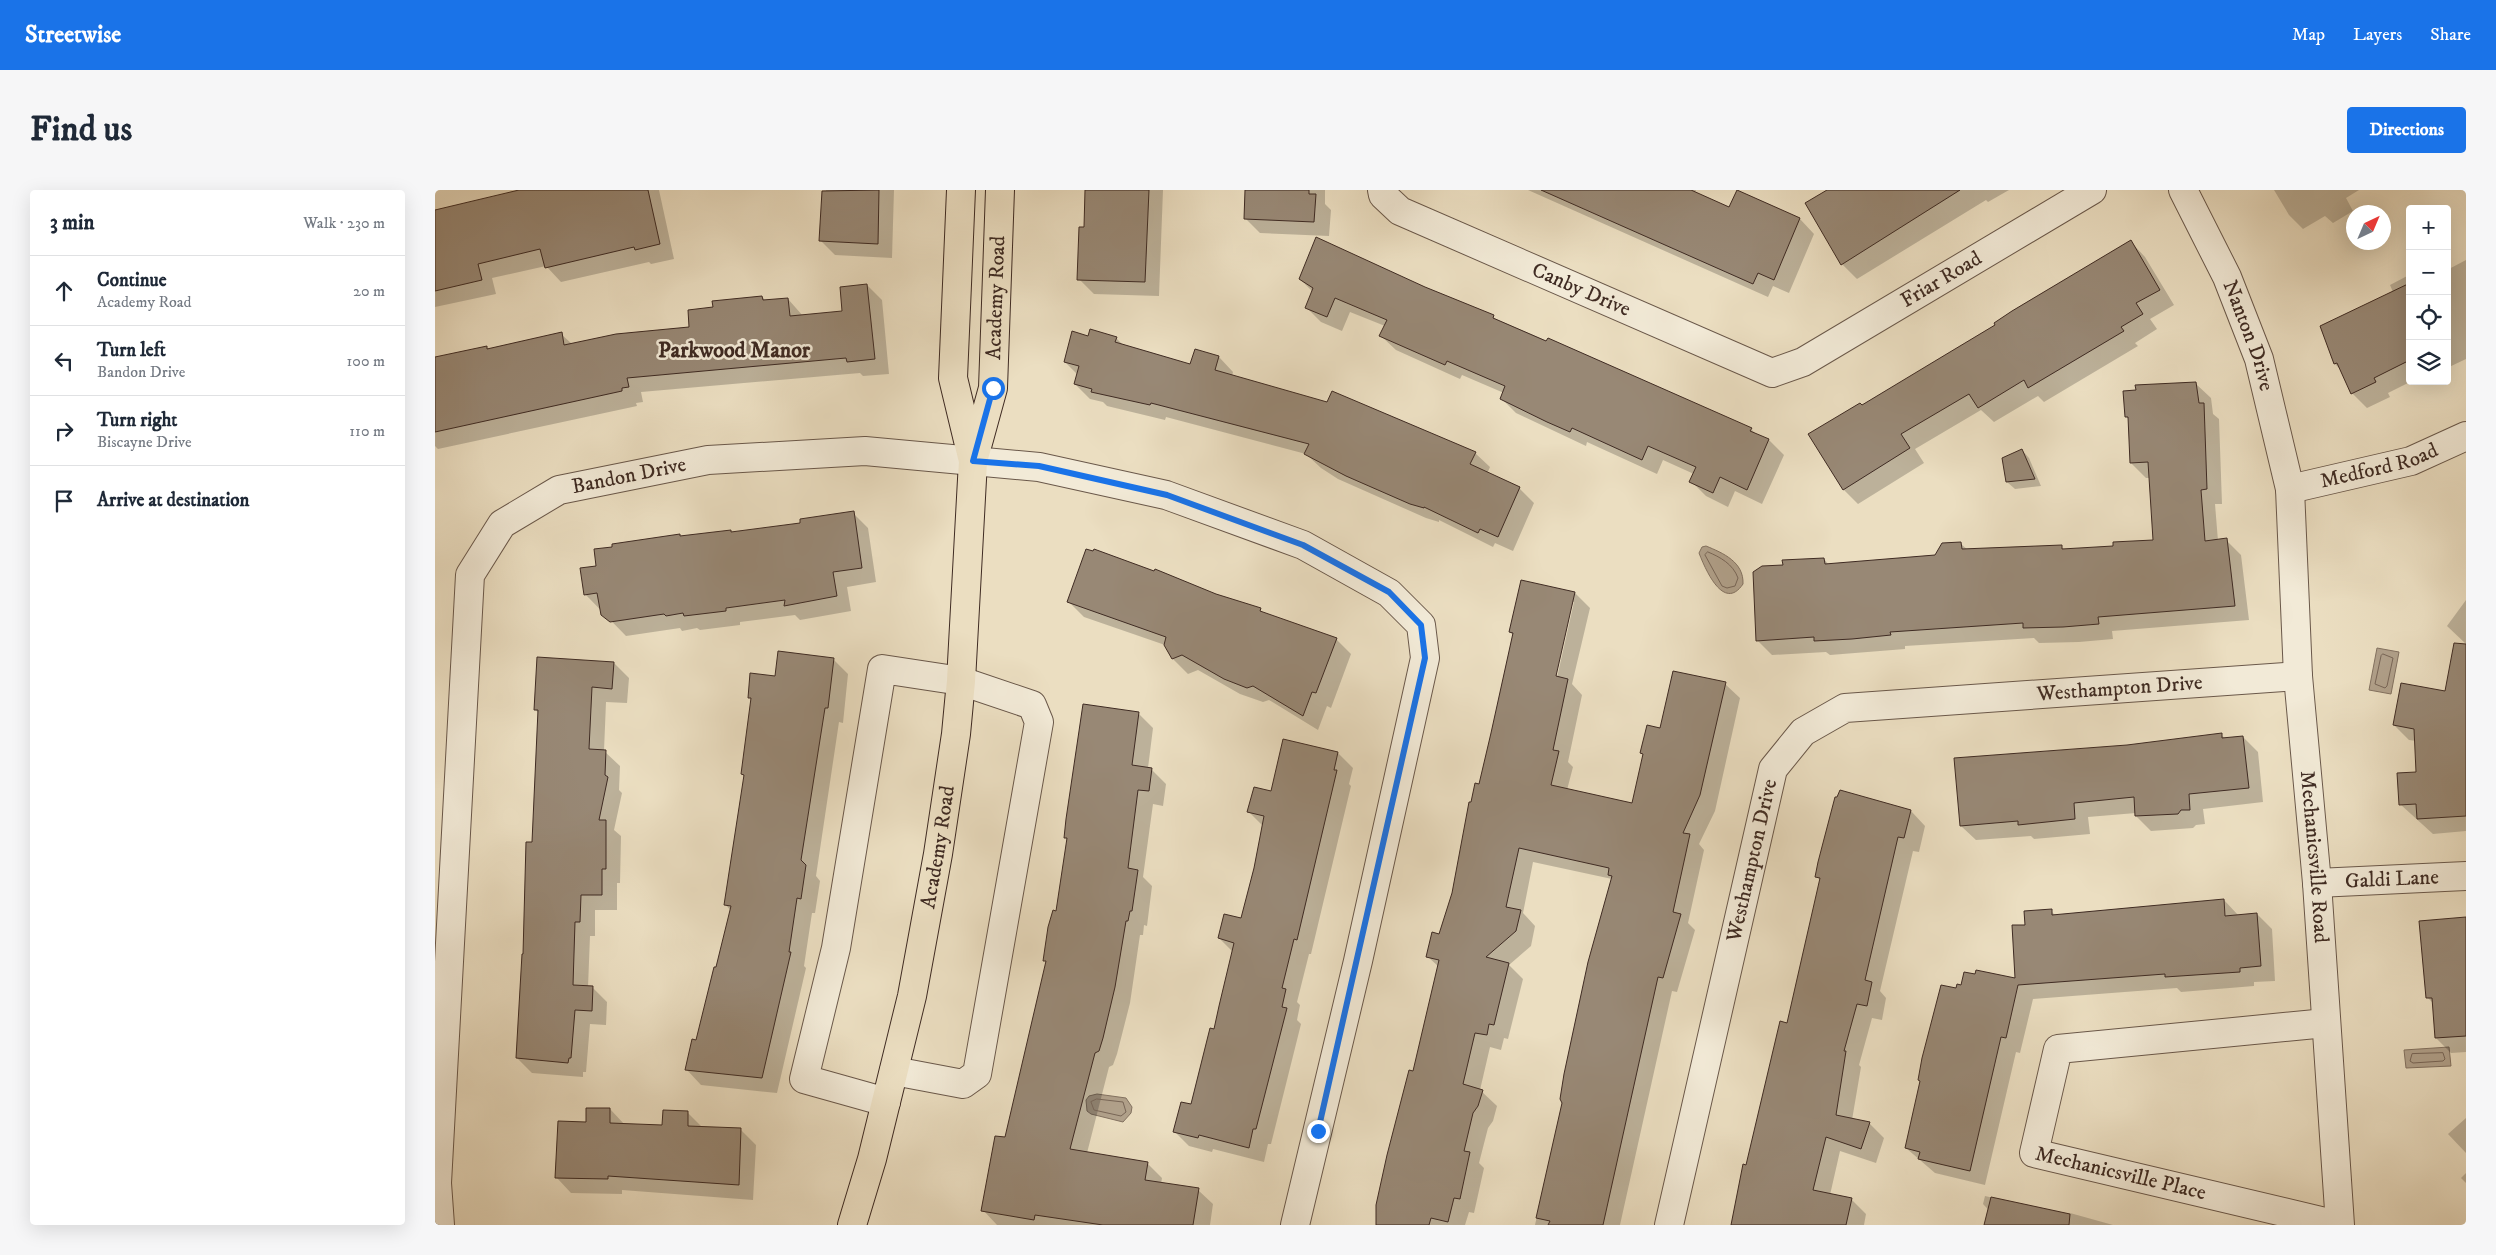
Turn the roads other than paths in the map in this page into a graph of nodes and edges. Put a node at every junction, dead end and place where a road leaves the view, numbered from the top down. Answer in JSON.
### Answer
{"nodes":[{"id":1,"x":961,"y":190,"type":"edge"},
{"id":2,"x":1000,"y":190,"type":"edge"},
{"id":3,"x":1382,"y":190,"type":"edge"},
{"id":4,"x":2092,"y":190,"type":"edge"},
{"id":5,"x":2183,"y":190,"type":"edge"},
{"id":6,"x":1790,"y":367,"type":"joint"},
{"id":7,"x":2466,"y":436,"type":"edge"},
{"id":8,"x":973,"y":461,"type":"junction"},
{"id":9,"x":2290,"y":489,"type":"junction"},
{"id":10,"x":2298,"y":676,"type":"junction"},
{"id":11,"x":961,"y":681,"type":"junction"},
{"id":12,"x":2466,"y":876,"type":"edge"},
{"id":13,"x":2317,"y":883,"type":"junction"},
{"id":14,"x":2326,"y":1023,"type":"junction"},
{"id":15,"x":893,"y":1070,"type":"junction"},
{"id":16,"x":886,"y":1102,"type":"junction"},
{"id":17,"x":440,"y":1225,"type":"edge"},
{"id":18,"x":852,"y":1225,"type":"edge"},
{"id":19,"x":1295,"y":1225,"type":"edge"},
{"id":20,"x":1669,"y":1225,"type":"edge"},
{"id":21,"x":2339,"y":1225,"type":"edge"}],
"edges":[{"from":1,"to":8,"type":"main road","name":"Academy Road"},
{"from":2,"to":8,"type":"main road","name":"Academy Road"},
{"from":3,"to":6,"type":"street","name":"Canby Drive"},
{"from":4,"to":6,"type":"street","name":"Friar Road"},
{"from":5,"to":9,"type":"street","name":"Nanton Drive"},
{"from":7,"to":9,"type":"street","name":"Medford Road"},
{"from":8,"to":11,"type":"main road","name":"Academy Road"},
{"from":8,"to":17,"type":"street","name":"Bandon Drive"},
{"from":8,"to":19,"type":"street","name":"Bandon Drive"},
{"from":9,"to":10,"type":"street","name":"Mechanicsville Road"},
{"from":10,"to":13,"type":"street","name":"Mechanicsville Road"},
{"from":10,"to":20,"type":"street","name":"Westhampton Drive"},
{"from":11,"to":15,"type":"main road","name":"Academy Road"},
{"from":11,"to":15,"type":"street"},
{"from":11,"to":16,"type":"street"},
{"from":12,"to":13,"type":"street","name":"Galdi Lane"},
{"from":13,"to":14,"type":"street","name":"Mechanicsville Road"},
{"from":14,"to":21,"type":"street","name":"Mechanicsville Road"},
{"from":14,"to":21,"type":"street","name":"Mechanicsville Place"},
{"from":15,"to":16,"type":"main road","name":"Academy Road"},
{"from":16,"to":18,"type":"main road","name":"Academy Road"}]}
